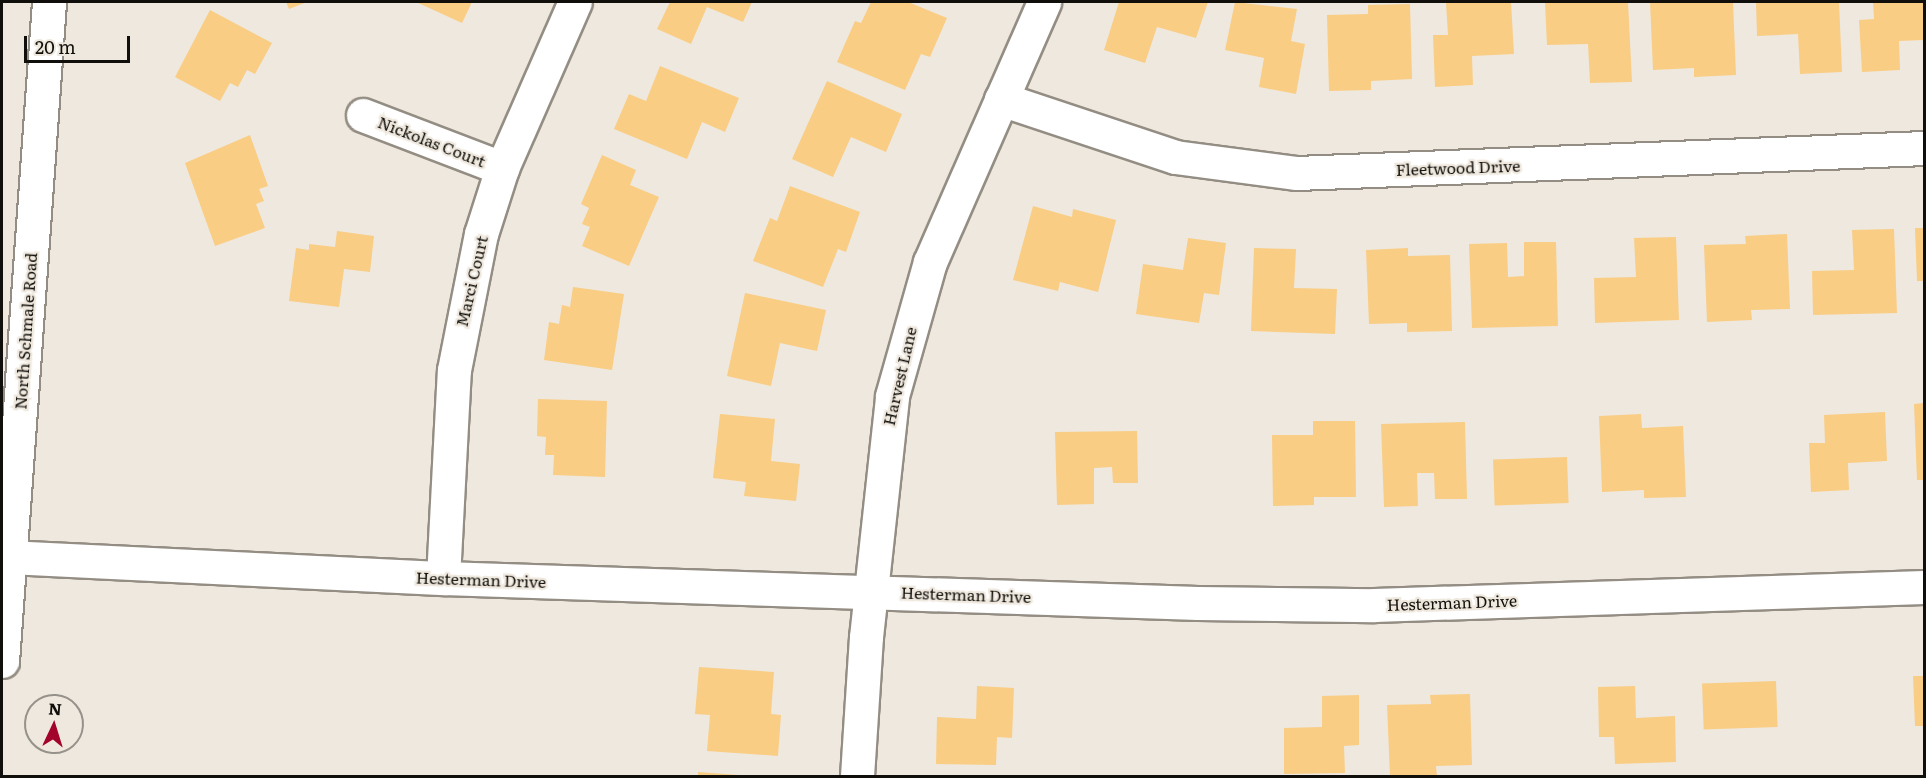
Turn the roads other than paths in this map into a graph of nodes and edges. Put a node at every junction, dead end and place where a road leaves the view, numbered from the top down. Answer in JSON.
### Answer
{"nodes":[{"id":1,"x":49,"y":2,"type":"edge"},
{"id":2,"x":575,"y":2,"type":"edge"},
{"id":3,"x":1044,"y":2,"type":"edge"},
{"id":4,"x":1001,"y":99,"type":"junction"},
{"id":5,"x":363,"y":114,"type":"dead end"},
{"id":6,"x":1924,"y":148,"type":"edge"},
{"id":7,"x":502,"y":168,"type":"junction"},
{"id":8,"x":9,"y":557,"type":"junction"},
{"id":9,"x":443,"y":578,"type":"junction"},
{"id":10,"x":1924,"y":587,"type":"edge"},
{"id":11,"x":871,"y":590,"type":"junction"},
{"id":12,"x":2,"y":661,"type":"edge"},
{"id":13,"x":857,"y":777,"type":"edge"}],
"edges":[{"from":1,"to":8,"type":"street","name":"North Schmale Road"},
{"from":2,"to":7,"type":"street","name":"Marci Court"},
{"from":3,"to":4,"type":"street","name":"Harvest Lane"},
{"from":4,"to":6,"type":"street","name":"Fleetwood Drive"},
{"from":4,"to":11,"type":"street","name":"Harvest Lane"},
{"from":5,"to":7,"type":"street","name":"Nickolas Court"},
{"from":7,"to":9,"type":"street","name":"Marci Court"},
{"from":8,"to":9,"type":"street","name":"Hesterman Drive"},
{"from":8,"to":12,"type":"street","name":"North Schmale Road"},
{"from":9,"to":11,"type":"street","name":"Hesterman Drive"},
{"from":10,"to":11,"type":"street","name":"Hesterman Drive"},
{"from":11,"to":13,"type":"street","name":"Harvest Lane"}]}
